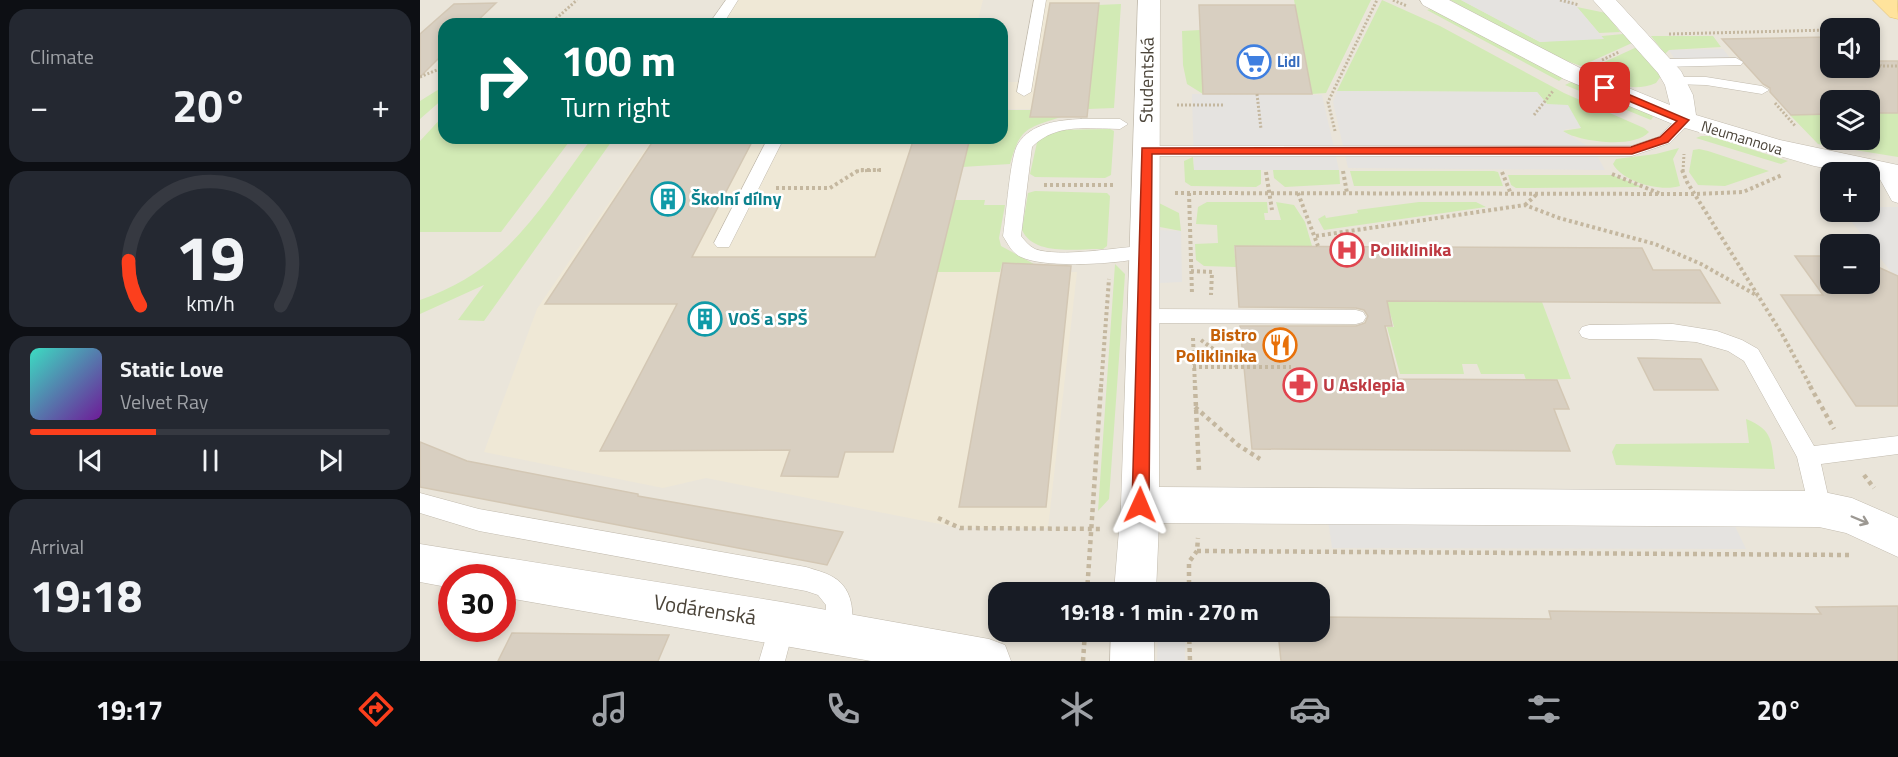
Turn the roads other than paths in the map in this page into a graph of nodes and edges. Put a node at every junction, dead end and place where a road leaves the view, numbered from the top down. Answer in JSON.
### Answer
{"nodes":[{"id":1,"x":732,"y":0,"type":"edge"},
{"id":2,"x":1040,"y":0,"type":"edge"},
{"id":3,"x":1149,"y":0,"type":"edge"},
{"id":4,"x":1431,"y":0,"type":"edge"},
{"id":5,"x":1604,"y":0,"type":"edge"},
{"id":6,"x":1884,"y":0,"type":"edge"},
{"id":7,"x":1898,"y":12,"type":"edge"},
{"id":8,"x":720,"y":18,"type":"edge"},
{"id":9,"x":1736,"y":62,"type":"dead end"},
{"id":10,"x":1670,"y":72,"type":"junction"},
{"id":11,"x":1762,"y":90,"type":"dead end"},
{"id":12,"x":1024,"y":93,"type":"dead end"},
{"id":13,"x":1684,"y":120,"type":"junction"},
{"id":14,"x":1120,"y":124,"type":"dead end"},
{"id":15,"x":773,"y":144,"type":"edge"},
{"id":16,"x":1146,"y":150,"type":"junction"},
{"id":17,"x":1891,"y":173,"type":"edge"},
{"id":18,"x":1898,"y":197,"type":"edge"},
{"id":19,"x":723,"y":243,"type":"dead end"},
{"id":20,"x":1145,"y":252,"type":"junction"},
{"id":21,"x":1143,"y":316,"type":"junction"},
{"id":22,"x":1356,"y":317,"type":"dead end"},
{"id":23,"x":1589,"y":332,"type":"dead end"},
{"id":24,"x":1898,"y":445,"type":"edge"},
{"id":25,"x":1808,"y":456,"type":"junction"},
{"id":26,"x":420,"y":503,"type":"edge"},
{"id":27,"x":1140,"y":505,"type":"junction"},
{"id":28,"x":1819,"y":509,"type":"junction"},
{"id":29,"x":1898,"y":538,"type":"edge"},
{"id":30,"x":420,"y":563,"type":"edge"},
{"id":31,"x":1136,"y":582,"type":"edge"},
{"id":32,"x":838,"y":632,"type":"junction"},
{"id":33,"x":777,"y":642,"type":"edge"},
{"id":34,"x":1133,"y":642,"type":"edge"},
{"id":35,"x":988,"y":661,"type":"edge"},
{"id":36,"x":1132,"y":661,"type":"edge"}],
"edges":[{"from":1,"to":8,"type":"lane"},
{"from":2,"to":12,"type":"lane"},
{"from":3,"to":16,"type":"street","name":"Studentská"},
{"from":4,"to":13,"type":"street","name":"Neumannova"},
{"from":5,"to":10,"type":"street"},
{"from":6,"to":7,"type":"main road"},
{"from":9,"to":10,"type":"lane"},
{"from":10,"to":11,"type":"lane"},
{"from":10,"to":13,"type":"street"},
{"from":13,"to":16,"type":"lane"},
{"from":13,"to":17,"type":"street","name":"Neumannova"},
{"from":14,"to":20,"type":"lane"},
{"from":15,"to":19,"type":"lane"},
{"from":16,"to":20,"type":"street","name":"Studentská"},
{"from":17,"to":18,"type":"lane"},
{"from":20,"to":21,"type":"street","name":"Studentská"},
{"from":21,"to":22,"type":"lane"},
{"from":21,"to":27,"type":"street","name":"Studentská"},
{"from":23,"to":25,"type":"lane"},
{"from":24,"to":25,"type":"lane"},
{"from":25,"to":28,"type":"lane"},
{"from":26,"to":32,"type":"lane"},
{"from":27,"to":28,"type":"street"},
{"from":27,"to":31,"type":"street","name":"Studentská"},
{"from":28,"to":29,"type":"street","one_way":true},
{"from":30,"to":33,"type":"street","name":"Vodárenská"},
{"from":32,"to":33,"type":"street","name":"Vodárenská"},
{"from":32,"to":35,"type":"street","name":"Vodárenská"},
{"from":34,"to":36,"type":"street"}]}
